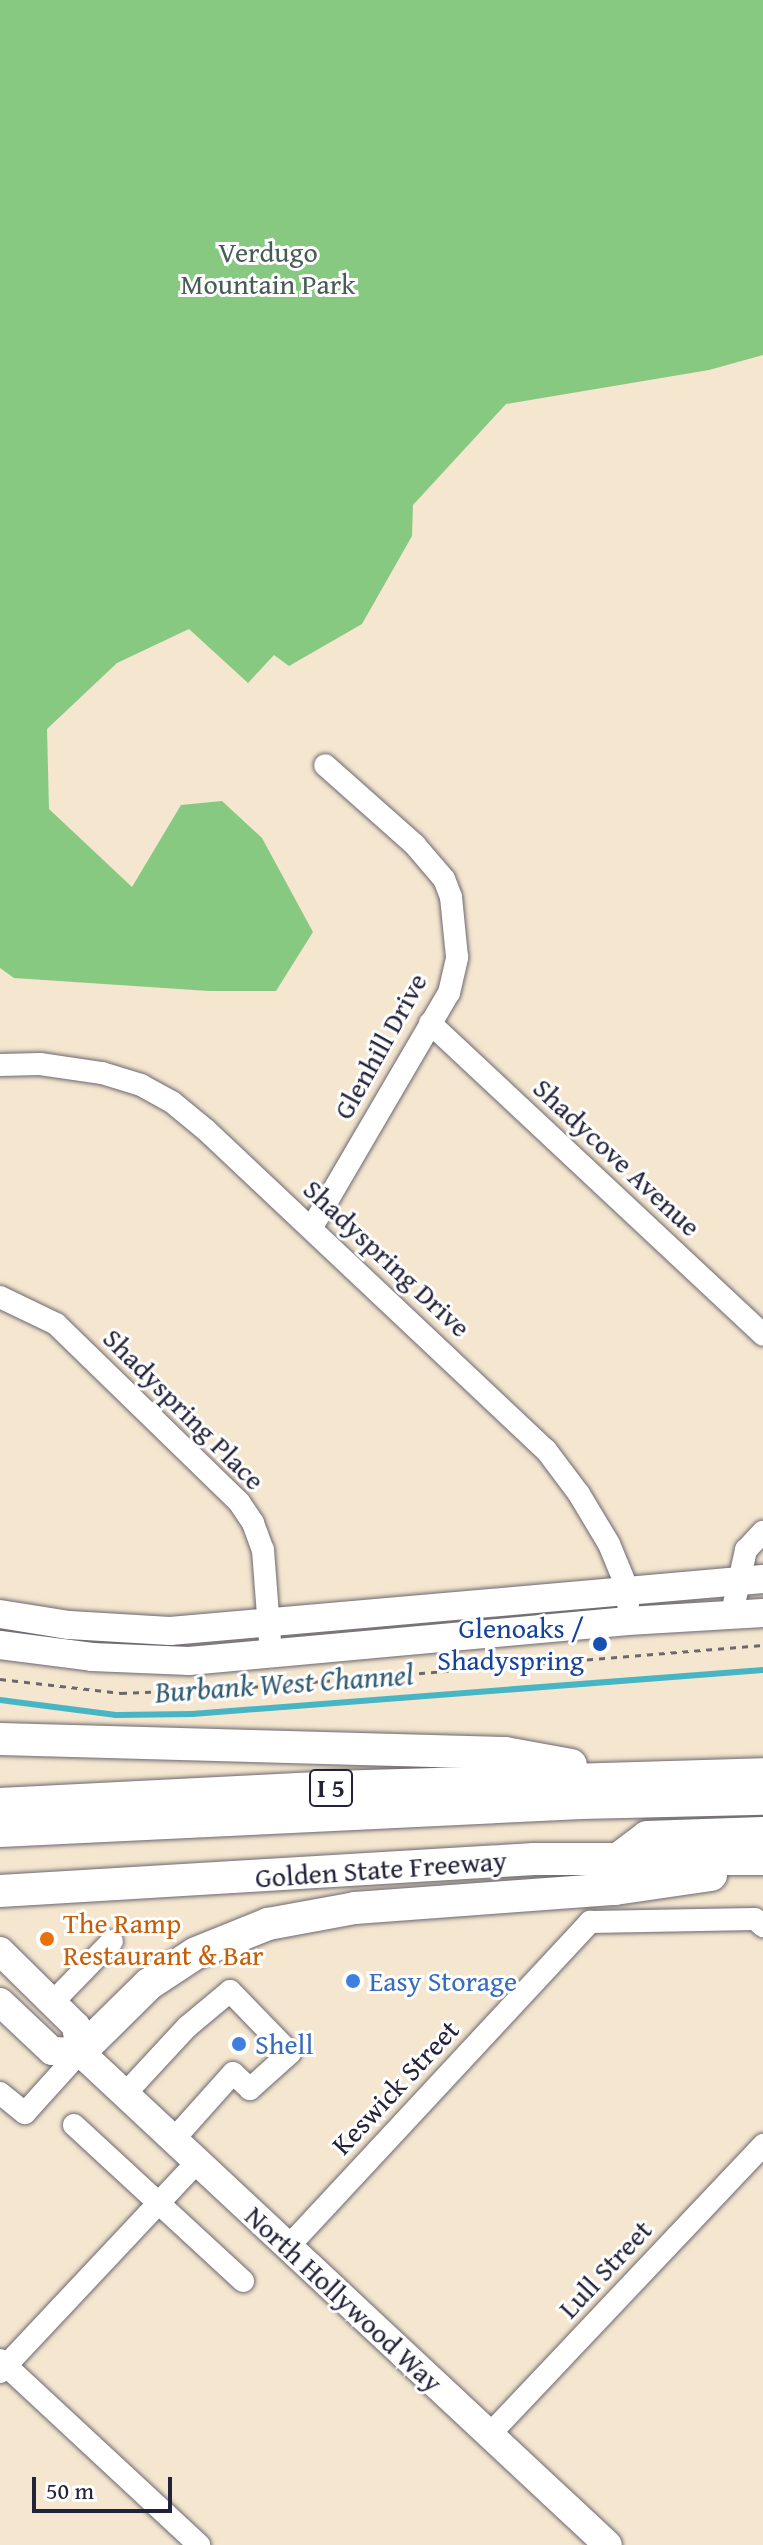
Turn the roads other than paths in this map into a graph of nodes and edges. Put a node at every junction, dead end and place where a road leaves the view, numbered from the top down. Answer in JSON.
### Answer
{"nodes":[{"id":1,"x":325,"y":765,"type":"dead end"},
{"id":2,"x":430,"y":1023,"type":"junction"},
{"id":3,"x":0,"y":1065,"type":"edge"},
{"id":4,"x":312,"y":1227,"type":"junction"},
{"id":5,"x":0,"y":1297,"type":"edge"},
{"id":6,"x":763,"y":1335,"type":"edge"},
{"id":7,"x":763,"y":1532,"type":"edge"},
{"id":8,"x":751,"y":1580,"type":"edge"},
{"id":9,"x":628,"y":1590,"type":"junction"},
{"id":10,"x":732,"y":1613,"type":"junction"},
{"id":11,"x":763,"y":1613,"type":"edge"},
{"id":12,"x":0,"y":1614,"type":"edge"},
{"id":13,"x":628,"y":1621,"type":"junction"},
{"id":14,"x":270,"y":1623,"type":"junction"},
{"id":15,"x":0,"y":1645,"type":"edge"},
{"id":16,"x":271,"y":1653,"type":"junction"},
{"id":17,"x":0,"y":1739,"type":"edge"},
{"id":18,"x":763,"y":1774,"type":"edge"},
{"id":19,"x":637,"y":1776,"type":"junction"},
{"id":20,"x":763,"y":1799,"type":"edge"},
{"id":21,"x":13,"y":1817,"type":"edge"},
{"id":22,"x":763,"y":1833,"type":"edge"},
{"id":23,"x":618,"y":1859,"type":"junction"},
{"id":24,"x":763,"y":1859,"type":"edge"},
{"id":25,"x":763,"y":1867,"type":"edge"},
{"id":26,"x":0,"y":1891,"type":"edge"},
{"id":27,"x":763,"y":1926,"type":"edge"},
{"id":28,"x":112,"y":1941,"type":"dead end"},
{"id":29,"x":0,"y":1951,"type":"edge"},
{"id":30,"x":52,"y":2003,"type":"junction"},
{"id":31,"x":4,"y":2015,"type":"edge"},
{"id":32,"x":80,"y":2052,"type":"junction"},
{"id":33,"x":0,"y":2093,"type":"edge"},
{"id":34,"x":124,"y":2095,"type":"junction"},
{"id":35,"x":74,"y":2125,"type":"dead end"},
{"id":36,"x":173,"y":2140,"type":"junction"},
{"id":37,"x":763,"y":2145,"type":"edge"},
{"id":38,"x":197,"y":2162,"type":"junction"},
{"id":39,"x":159,"y":2203,"type":"junction"},
{"id":40,"x":288,"y":2247,"type":"junction"},
{"id":41,"x":243,"y":2281,"type":"dead end"},
{"id":42,"x":2,"y":2366,"type":"edge"},
{"id":43,"x":490,"y":2434,"type":"junction"},
{"id":44,"x":199,"y":2545,"type":"edge"},
{"id":45,"x":608,"y":2545,"type":"edge"}],
"edges":[{"from":1,"to":2,"type":"street","name":"Glenhill Drive"},
{"from":2,"to":4,"type":"street","name":"Glenhill Drive"},
{"from":2,"to":6,"type":"street","name":"Shadycove Avenue"},
{"from":3,"to":4,"type":"street","name":"Shadyspring Drive"},
{"from":4,"to":9,"type":"street","name":"Shadyspring Drive"},
{"from":5,"to":14,"type":"street","name":"Shadyspring Place"},
{"from":7,"to":8,"type":"street"},
{"from":8,"to":9,"type":"main road"},
{"from":8,"to":10,"type":"street"},
{"from":9,"to":13,"type":"street","name":"Shadyspring Drive"},
{"from":9,"to":14,"type":"main road"},
{"from":10,"to":11,"type":"main road"},
{"from":10,"to":13,"type":"main road"},
{"from":12,"to":14,"type":"main road"},
{"from":13,"to":16,"type":"main road"},
{"from":14,"to":16,"type":"street","name":"Shadyspring Place"},
{"from":15,"to":16,"type":"main road"},
{"from":17,"to":19,"type":"highway"},
{"from":18,"to":19,"type":"highway","number":"I 5"},
{"from":19,"to":21,"type":"highway","number":"I 5"},
{"from":20,"to":21,"type":"highway"},
{"from":22,"to":23,"type":"highway"},
{"from":23,"to":24,"type":"highway","name":"Golden State Freeway"},
{"from":23,"to":26,"type":"highway","name":"Golden State Freeway"},
{"from":25,"to":32,"type":"highway"},
{"from":27,"to":40,"type":"street","name":"Keswick Street"},
{"from":28,"to":30,"type":"street"},
{"from":29,"to":30,"type":"main road","name":"North Hollywood Way"},
{"from":30,"to":32,"type":"main road","name":"North Hollywood Way"},
{"from":31,"to":32,"type":"main road"},
{"from":32,"to":33,"type":"street"},
{"from":32,"to":34,"type":"main road","name":"North Hollywood Way"},
{"from":34,"to":36,"type":"main road","name":"North Hollywood Way"},
{"from":34,"to":36,"type":"street"},
{"from":35,"to":39,"type":"street","name":"North Hollywood Way"},
{"from":36,"to":38,"type":"main road","name":"North Hollywood Way"},
{"from":37,"to":43,"type":"street","name":"Lull Street"},
{"from":38,"to":39,"type":"street"},
{"from":38,"to":40,"type":"main road","name":"North Hollywood Way"},
{"from":39,"to":41,"type":"street","name":"North Hollywood Way"},
{"from":39,"to":42,"type":"street"},
{"from":40,"to":43,"type":"main road","name":"North Hollywood Way"},
{"from":42,"to":44,"type":"street"},
{"from":43,"to":45,"type":"main road","name":"North Hollywood Way"}]}
